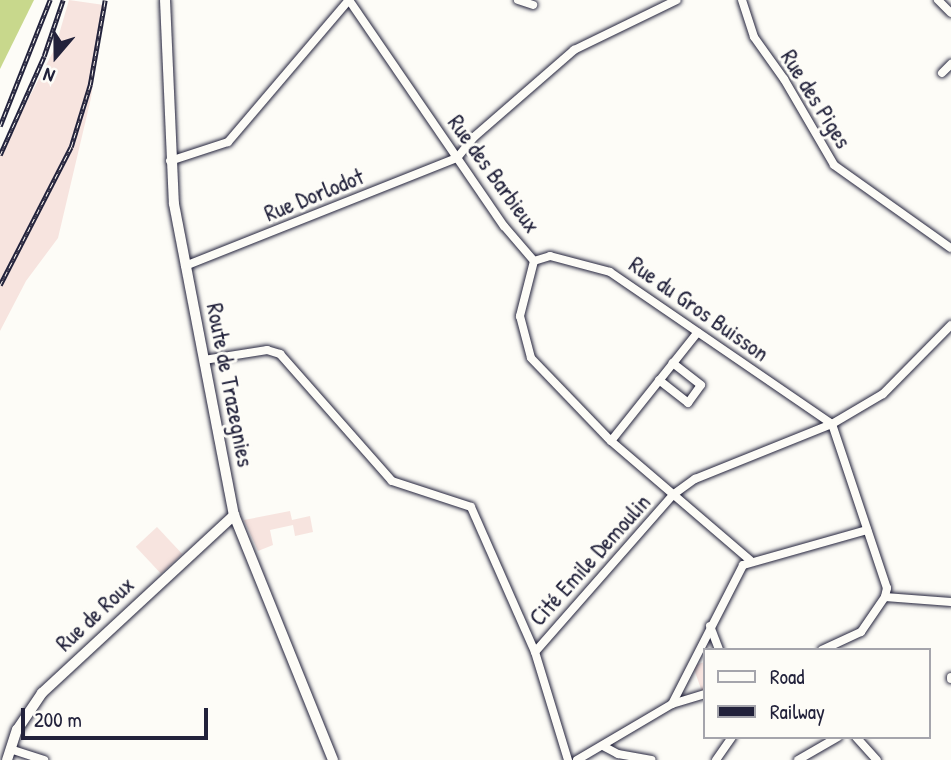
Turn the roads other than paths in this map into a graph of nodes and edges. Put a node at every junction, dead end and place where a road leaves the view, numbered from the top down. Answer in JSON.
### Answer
{"nodes":[{"id":1,"x":165,"y":0,"type":"edge"},
{"id":2,"x":349,"y":0,"type":"edge"},
{"id":3,"x":518,"y":0,"type":"edge"},
{"id":4,"x":677,"y":0,"type":"edge"},
{"id":5,"x":742,"y":0,"type":"edge"},
{"id":6,"x":938,"y":0,"type":"edge"},
{"id":7,"x":533,"y":5,"type":"dead end"},
{"id":8,"x":951,"y":13,"type":"edge"},
{"id":9,"x":951,"y":64,"type":"edge"},
{"id":10,"x":942,"y":74,"type":"dead end"},
{"id":11,"x":457,"y":158,"type":"junction"},
{"id":12,"x":170,"y":161,"type":"junction"},
{"id":13,"x":951,"y":248,"type":"edge"},
{"id":14,"x":534,"y":261,"type":"junction"},
{"id":15,"x":185,"y":266,"type":"junction"},
{"id":16,"x":951,"y":325,"type":"edge"},
{"id":17,"x":698,"y":332,"type":"junction"},
{"id":18,"x":204,"y":360,"type":"junction"},
{"id":19,"x":673,"y":363,"type":"junction"},
{"id":20,"x":659,"y":380,"type":"junction"},
{"id":21,"x":832,"y":424,"type":"junction"},
{"id":22,"x":611,"y":441,"type":"junction"},
{"id":23,"x":674,"y":494,"type":"junction"},
{"id":24,"x":234,"y":515,"type":"junction"},
{"id":25,"x":867,"y":530,"type":"junction"},
{"id":26,"x":750,"y":560,"type":"junction"},
{"id":27,"x":886,"y":597,"type":"junction"},
{"id":28,"x":951,"y":602,"type":"edge"},
{"id":29,"x":710,"y":626,"type":"junction"},
{"id":30,"x":718,"y":648,"type":"edge"},
{"id":31,"x":826,"y":648,"type":"edge"},
{"id":32,"x":535,"y":652,"type":"junction"},
{"id":33,"x":702,"y":695,"type":"edge"},
{"id":34,"x":672,"y":704,"type":"junction"},
{"id":35,"x":731,"y":739,"type":"edge"},
{"id":36,"x":835,"y":739,"type":"edge"},
{"id":37,"x":858,"y":739,"type":"edge"},
{"id":38,"x":603,"y":746,"type":"junction"},
{"id":39,"x":9,"y":755,"type":"edge"},
{"id":40,"x":44,"y":760,"type":"edge"},
{"id":41,"x":333,"y":760,"type":"edge"},
{"id":42,"x":568,"y":760,"type":"edge"},
{"id":43,"x":577,"y":760,"type":"edge"},
{"id":44,"x":651,"y":760,"type":"edge"},
{"id":45,"x":716,"y":760,"type":"edge"},
{"id":46,"x":798,"y":760,"type":"edge"},
{"id":47,"x":877,"y":760,"type":"edge"}],
"edges":[{"from":1,"to":12,"type":"main road","name":"Route de Trazegnies"},
{"from":2,"to":11,"type":"street","name":"Rue des Barbieux"},
{"from":2,"to":12,"type":"street"},
{"from":3,"to":7,"type":"street"},
{"from":4,"to":11,"type":"street"},
{"from":5,"to":13,"type":"street","name":"Rue des Piges"},
{"from":6,"to":8,"type":"street"},
{"from":9,"to":10,"type":"street"},
{"from":11,"to":14,"type":"street","name":"Rue des Barbieux"},
{"from":11,"to":15,"type":"street","name":"Rue Dorlodot"},
{"from":12,"to":15,"type":"main road","name":"Route de Trazegnies"},
{"from":14,"to":17,"type":"street","name":"Rue du Gros Buisson"},
{"from":14,"to":22,"type":"street","name":"Rue des Barbieux"},
{"from":15,"to":18,"type":"main road","name":"Route de Trazegnies"},
{"from":16,"to":21,"type":"street","name":"Cité Emile Demoulin"},
{"from":17,"to":19,"type":"street"},
{"from":17,"to":21,"type":"street","name":"Rue du Gros Buisson"},
{"from":18,"to":24,"type":"main road","name":"Route de Trazegnies"},
{"from":18,"to":32,"type":"street"},
{"from":19,"to":20,"type":"street"},
{"from":19,"to":20,"type":"street"},
{"from":20,"to":22,"type":"street"},
{"from":21,"to":23,"type":"street","name":"Cité Emile Demoulin"},
{"from":21,"to":25,"type":"street"},
{"from":22,"to":23,"type":"street","name":"Rue des Barbieux"},
{"from":23,"to":26,"type":"street","name":"Rue des Barbieux"},
{"from":23,"to":32,"type":"street","name":"Cité Emile Demoulin"},
{"from":24,"to":39,"type":"main road","name":"Rue de Roux"},
{"from":24,"to":41,"type":"main road","name":"Route de Trazegnies"},
{"from":25,"to":26,"type":"street"},
{"from":25,"to":27,"type":"street"},
{"from":26,"to":29,"type":"street"},
{"from":27,"to":28,"type":"street"},
{"from":27,"to":31,"type":"street"},
{"from":29,"to":30,"type":"street"},
{"from":29,"to":34,"type":"street"},
{"from":32,"to":42,"type":"street"},
{"from":33,"to":34,"type":"street"},
{"from":34,"to":38,"type":"street"},
{"from":35,"to":45,"type":"street"},
{"from":36,"to":46,"type":"street"},
{"from":37,"to":47,"type":"street"},
{"from":38,"to":43,"type":"street"},
{"from":38,"to":44,"type":"street"},
{"from":39,"to":40,"type":"street"}]}
